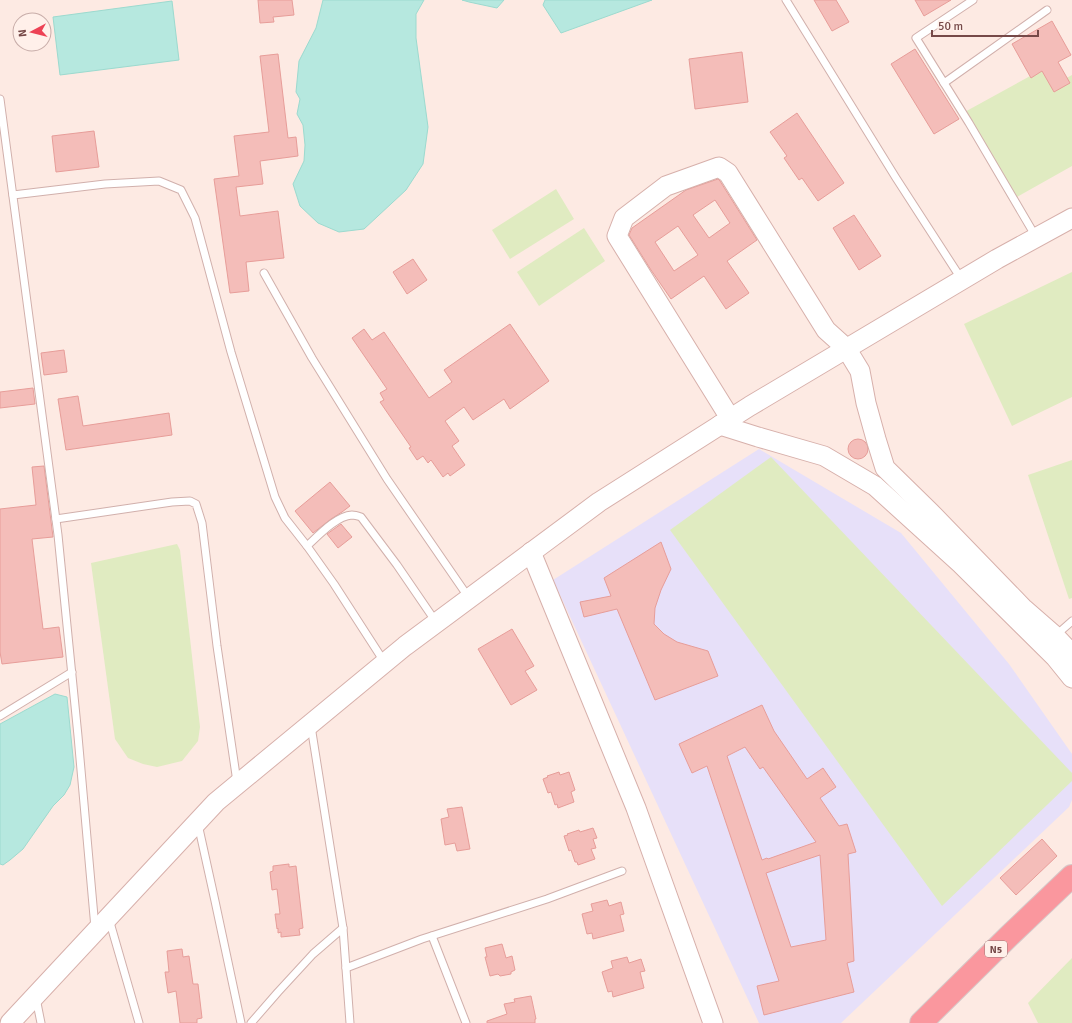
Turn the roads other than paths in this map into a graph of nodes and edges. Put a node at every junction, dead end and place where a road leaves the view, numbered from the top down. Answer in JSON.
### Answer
{"nodes":[{"id":1,"x":786,"y":0,"type":"edge"},
{"id":2,"x":973,"y":0,"type":"edge"},
{"id":3,"x":1047,"y":10,"type":"dead end"},
{"id":4,"x":944,"y":82,"type":"junction"},
{"id":5,"x":0,"y":99,"type":"edge"},
{"id":6,"x":13,"y":195,"type":"junction"},
{"id":7,"x":1072,"y":218,"type":"edge"},
{"id":8,"x":1036,"y":237,"type":"junction"},
{"id":9,"x":264,"y":272,"type":"dead end"},
{"id":10,"x":962,"y":280,"type":"junction"},
{"id":11,"x":846,"y":348,"type":"junction"},
{"id":12,"x":725,"y":422,"type":"junction"},
{"id":13,"x":56,"y":519,"type":"junction"},
{"id":14,"x":307,"y":546,"type":"junction"},
{"id":15,"x":532,"y":552,"type":"junction"},
{"id":16,"x":469,"y":599,"type":"junction"},
{"id":17,"x":1072,"y":621,"type":"edge"},
{"id":18,"x":436,"y":623,"type":"junction"},
{"id":19,"x":1055,"y":636,"type":"junction"},
{"id":20,"x":1072,"y":654,"type":"edge"},
{"id":21,"x":385,"y":663,"type":"junction"},
{"id":22,"x":72,"y":672,"type":"junction"},
{"id":23,"x":1072,"y":678,"type":"edge"},
{"id":24,"x":0,"y":716,"type":"edge"},
{"id":25,"x":311,"y":724,"type":"junction"},
{"id":26,"x":238,"y":784,"type":"junction"},
{"id":27,"x":197,"y":822,"type":"junction"},
{"id":28,"x":622,"y":871,"type":"dead end"},
{"id":29,"x":1072,"y":876,"type":"edge"},
{"id":30,"x":1072,"y":895,"type":"edge"},
{"id":31,"x":108,"y":917,"type":"junction"},
{"id":32,"x":343,"y":928,"type":"junction"},
{"id":33,"x":95,"y":932,"type":"junction"},
{"id":34,"x":432,"y":936,"type":"junction"},
{"id":35,"x":346,"y":968,"type":"junction"},
{"id":36,"x":35,"y":996,"type":"junction"},
{"id":37,"x":10,"y":1023,"type":"edge"},
{"id":38,"x":41,"y":1023,"type":"edge"},
{"id":39,"x":139,"y":1023,"type":"edge"},
{"id":40,"x":241,"y":1023,"type":"edge"},
{"id":41,"x":251,"y":1023,"type":"edge"},
{"id":42,"x":350,"y":1023,"type":"edge"},
{"id":43,"x":466,"y":1023,"type":"edge"},
{"id":44,"x":713,"y":1023,"type":"edge"},
{"id":45,"x":921,"y":1023,"type":"edge"},
{"id":46,"x":941,"y":1023,"type":"edge"}],
"edges":[{"from":1,"to":10,"type":"lane"},
{"from":2,"to":4,"type":"lane"},
{"from":3,"to":4,"type":"lane"},
{"from":4,"to":8,"type":"lane"},
{"from":5,"to":6,"type":"lane"},
{"from":6,"to":13,"type":"lane"},
{"from":6,"to":14,"type":"lane"},
{"from":7,"to":8,"type":"street"},
{"from":8,"to":10,"type":"street"},
{"from":9,"to":16,"type":"lane"},
{"from":10,"to":11,"type":"street"},
{"from":11,"to":12,"type":"street"},
{"from":11,"to":12,"type":"street"},
{"from":11,"to":19,"type":"street"},
{"from":12,"to":15,"type":"street"},
{"from":12,"to":23,"type":"street"},
{"from":13,"to":22,"type":"lane"},
{"from":13,"to":26,"type":"lane"},
{"from":14,"to":18,"type":"lane"},
{"from":14,"to":21,"type":"lane"},
{"from":15,"to":16,"type":"street"},
{"from":15,"to":44,"type":"street"},
{"from":16,"to":18,"type":"street"},
{"from":17,"to":19,"type":"lane"},
{"from":18,"to":21,"type":"street"},
{"from":19,"to":20,"type":"street"},
{"from":21,"to":25,"type":"street"},
{"from":22,"to":24,"type":"lane"},
{"from":22,"to":33,"type":"lane"},
{"from":25,"to":26,"type":"street"},
{"from":25,"to":32,"type":"lane"},
{"from":26,"to":27,"type":"street"},
{"from":27,"to":31,"type":"street"},
{"from":27,"to":40,"type":"lane"},
{"from":28,"to":34,"type":"lane"},
{"from":29,"to":45,"type":"highway","number":"N5"},
{"from":30,"to":46,"type":"highway","number":"N5"},
{"from":31,"to":33,"type":"street"},
{"from":31,"to":39,"type":"lane"},
{"from":32,"to":35,"type":"lane"},
{"from":32,"to":41,"type":"lane"},
{"from":33,"to":36,"type":"street"},
{"from":34,"to":35,"type":"lane"},
{"from":34,"to":43,"type":"lane"},
{"from":35,"to":42,"type":"lane"},
{"from":36,"to":37,"type":"street"},
{"from":36,"to":38,"type":"lane"}]}
